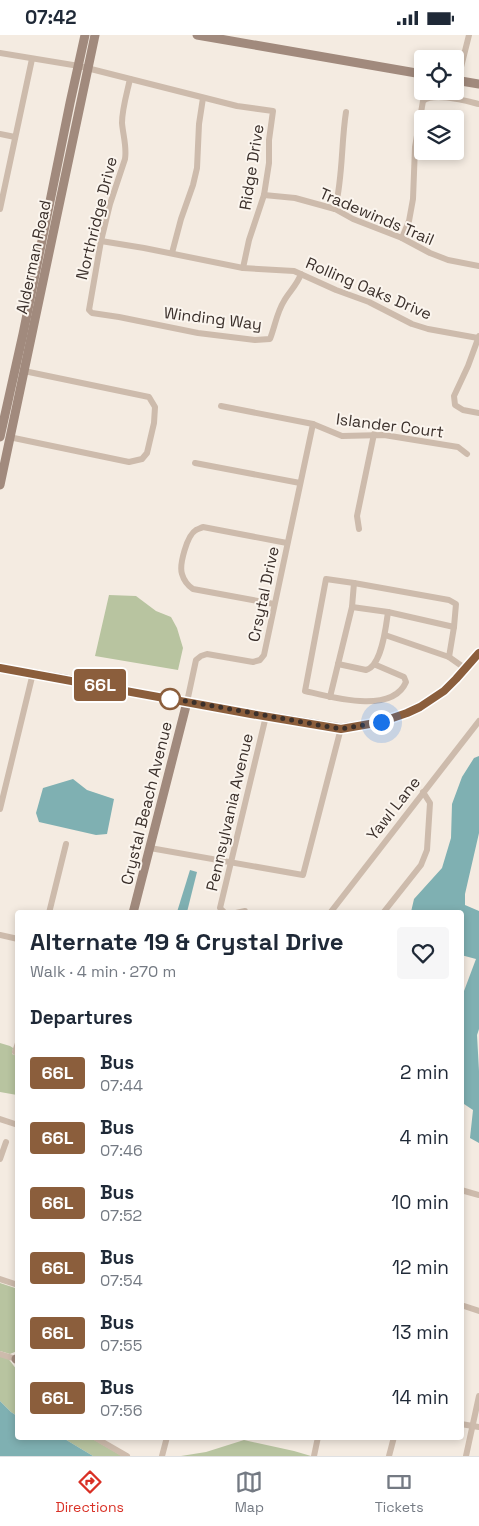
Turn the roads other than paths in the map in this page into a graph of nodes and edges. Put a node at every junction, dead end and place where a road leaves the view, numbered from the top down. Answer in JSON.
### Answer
{"nodes":[{"id":1,"x":85,"y":35,"type":"edge"},
{"id":2,"x":95,"y":35,"type":"edge"},
{"id":3,"x":197,"y":35,"type":"edge"},
{"id":4,"x":469,"y":35,"type":"edge"},
{"id":5,"x":0,"y":53,"type":"edge"},
{"id":6,"x":464,"y":55,"type":"edge"},
{"id":7,"x":32,"y":59,"type":"junction"},
{"id":8,"x":78,"y":66,"type":"junction"},
{"id":9,"x":88,"y":69,"type":"junction"},
{"id":10,"x":414,"y":73,"type":"edge"},
{"id":11,"x":130,"y":79,"type":"junction"},
{"id":12,"x":464,"y":82,"type":"edge"},
{"id":13,"x":479,"y":85,"type":"edge"},
{"id":14,"x":203,"y":98,"type":"junction"},
{"id":15,"x":479,"y":104,"type":"edge"},
{"id":16,"x":346,"y":112,"type":"dead end"},
{"id":17,"x":0,"y":134,"type":"edge"},
{"id":18,"x":15,"y":137,"type":"junction"},
{"id":19,"x":264,"y":195,"type":"junction"},
{"id":20,"x":0,"y":209,"type":"edge"},
{"id":21,"x":335,"y":209,"type":"junction"},
{"id":22,"x":402,"y":238,"type":"junction"},
{"id":23,"x":101,"y":241,"type":"junction"},
{"id":24,"x":172,"y":253,"type":"junction"},
{"id":25,"x":479,"y":265,"type":"edge"},
{"id":26,"x":243,"y":268,"type":"junction"},
{"id":27,"x":301,"y":274,"type":"junction"},
{"id":28,"x":89,"y":304,"type":"joint"},
{"id":29,"x":479,"y":337,"type":"edge"},
{"id":30,"x":24,"y":371,"type":"junction"},
{"id":31,"x":221,"y":406,"type":"dead end"},
{"id":32,"x":479,"y":413,"type":"edge"},
{"id":33,"x":3,"y":414,"type":"edge"},
{"id":34,"x":313,"y":424,"type":"junction"},
{"id":35,"x":374,"y":435,"type":"junction"},
{"id":36,"x":5,"y":437,"type":"edge"},
{"id":37,"x":467,"y":453,"type":"dead end"},
{"id":38,"x":194,"y":463,"type":"dead end"},
{"id":39,"x":300,"y":483,"type":"junction"},
{"id":40,"x":0,"y":485,"type":"edge"},
{"id":41,"x":359,"y":529,"type":"dead end"},
{"id":42,"x":288,"y":543,"type":"junction"},
{"id":43,"x":354,"y":583,"type":"junction"},
{"id":44,"x":274,"y":604,"type":"junction"},
{"id":45,"x":352,"y":607,"type":"junction"},
{"id":46,"x":388,"y":612,"type":"junction"},
{"id":47,"x":454,"y":627,"type":"junction"},
{"id":48,"x":385,"y":635,"type":"junction"},
{"id":49,"x":479,"y":653,"type":"edge"},
{"id":50,"x":448,"y":657,"type":"junction"},
{"id":51,"x":338,"y":664,"type":"junction"},
{"id":52,"x":376,"y":665,"type":"junction"},
{"id":53,"x":0,"y":668,"type":"edge"},
{"id":54,"x":466,"y":669,"type":"junction"},
{"id":55,"x":33,"y":673,"type":"junction"},
{"id":56,"x":330,"y":697,"type":"junction"},
{"id":57,"x":187,"y":702,"type":"junction"},
{"id":58,"x":266,"y":716,"type":"junction"},
{"id":59,"x":479,"y":721,"type":"edge"},
{"id":60,"x":341,"y":729,"type":"junction"},
{"id":61,"x":423,"y":792,"type":"junction"},
{"id":62,"x":0,"y":809,"type":"edge"},
{"id":63,"x":66,"y":845,"type":"dead end"},
{"id":64,"x":150,"y":848,"type":"junction"},
{"id":65,"x":231,"y":863,"type":"junction"},
{"id":66,"x":50,"y":910,"type":"edge"},
{"id":67,"x":135,"y":910,"type":"edge"},
{"id":68,"x":222,"y":910,"type":"edge"},
{"id":69,"x":332,"y":910,"type":"edge"},
{"id":70,"x":385,"y":910,"type":"edge"},
{"id":71,"x":0,"y":935,"type":"edge"},
{"id":72,"x":15,"y":938,"type":"edge"},
{"id":73,"x":0,"y":1119,"type":"edge"},
{"id":74,"x":15,"y":1124,"type":"edge"},
{"id":75,"x":6,"y":1142,"type":"dead end"},
{"id":76,"x":0,"y":1159,"type":"edge"},
{"id":77,"x":464,"y":1190,"type":"edge"},
{"id":78,"x":479,"y":1195,"type":"edge"},
{"id":79,"x":0,"y":1279,"type":"edge"},
{"id":80,"x":15,"y":1284,"type":"edge"},
{"id":81,"x":464,"y":1306,"type":"edge"},
{"id":82,"x":479,"y":1311,"type":"edge"},
{"id":83,"x":0,"y":1354,"type":"edge"},
{"id":84,"x":15,"y":1359,"type":"edge"},
{"id":85,"x":479,"y":1396,"type":"edge"},
{"id":86,"x":476,"y":1426,"type":"edge"},
{"id":87,"x":99,"y":1440,"type":"edge"},
{"id":88,"x":166,"y":1440,"type":"edge"},
{"id":89,"x":317,"y":1440,"type":"edge"},
{"id":90,"x":393,"y":1440,"type":"edge"},
{"id":91,"x":127,"y":1456,"type":"edge"},
{"id":92,"x":162,"y":1456,"type":"edge"},
{"id":93,"x":314,"y":1456,"type":"edge"},
{"id":94,"x":389,"y":1456,"type":"edge"},
{"id":95,"x":466,"y":1456,"type":"edge"}],
"edges":[{"from":1,"to":8,"type":"main road","name":"Alderman Road"},
{"from":2,"to":9,"type":"main road","name":"Alderman Road"},
{"from":3,"to":10,"type":"main road"},
{"from":4,"to":6,"type":"street"},
{"from":5,"to":7,"type":"street"},
{"from":7,"to":8,"type":"street"},
{"from":7,"to":18,"type":"street"},
{"from":8,"to":9,"type":"street"},
{"from":8,"to":33,"type":"main road","name":"Alderman Road"},
{"from":9,"to":11,"type":"street"},
{"from":9,"to":30,"type":"main road","name":"Alderman Road"},
{"from":11,"to":14,"type":"street"},
{"from":11,"to":23,"type":"street","name":"Northridge Drive"},
{"from":12,"to":13,"type":"main road"},
{"from":14,"to":19,"type":"street","name":"Ridge Drive"},
{"from":14,"to":24,"type":"street"},
{"from":15,"to":22,"type":"street"},
{"from":16,"to":21,"type":"street"},
{"from":17,"to":18,"type":"street"},
{"from":18,"to":20,"type":"street"},
{"from":19,"to":21,"type":"street","name":"Tradewinds Trail"},
{"from":19,"to":26,"type":"street","name":"Ridge Drive"},
{"from":21,"to":22,"type":"street","name":"Tradewinds Trail"},
{"from":22,"to":25,"type":"street","name":"Tradewinds Trail"},
{"from":23,"to":24,"type":"street","name":"Rolling Oaks Drive"},
{"from":23,"to":28,"type":"street","name":"Northridge Drive"},
{"from":24,"to":26,"type":"street","name":"Rolling Oaks Drive"},
{"from":26,"to":27,"type":"street","name":"Rolling Oaks Drive"},
{"from":27,"to":28,"type":"street","name":"Winding Way"},
{"from":27,"to":29,"type":"street","name":"Rolling Oaks Drive"},
{"from":29,"to":32,"type":"street"},
{"from":30,"to":36,"type":"main road","name":"Alderman Road"},
{"from":30,"to":36,"type":"street"},
{"from":31,"to":34,"type":"street","name":"Islander Court"},
{"from":33,"to":36,"type":"main road","name":"Alderman Road"},
{"from":34,"to":35,"type":"street","name":"Islander Court"},
{"from":34,"to":39,"type":"street","name":"Crsytal Drive"},
{"from":35,"to":37,"type":"street","name":"Islander Court"},
{"from":35,"to":41,"type":"street"},
{"from":36,"to":40,"type":"main road","name":"Alderman Road"},
{"from":38,"to":39,"type":"street"},
{"from":39,"to":42,"type":"street","name":"Crsytal Drive"},
{"from":42,"to":44,"type":"street","name":"Crsytal Drive"},
{"from":42,"to":44,"type":"street"},
{"from":43,"to":45,"type":"street"},
{"from":43,"to":47,"type":"street"},
{"from":43,"to":56,"type":"street"},
{"from":44,"to":57,"type":"street","name":"Crsytal Drive"},
{"from":45,"to":46,"type":"street"},
{"from":45,"to":51,"type":"street"},
{"from":46,"to":47,"type":"street"},
{"from":46,"to":48,"type":"street"},
{"from":47,"to":50,"type":"street"},
{"from":48,"to":50,"type":"street"},
{"from":48,"to":52,"type":"street"},
{"from":49,"to":54,"type":"main road"},
{"from":50,"to":54,"type":"street"},
{"from":51,"to":52,"type":"street"},
{"from":51,"to":56,"type":"street"},
{"from":52,"to":56,"type":"street"},
{"from":53,"to":55,"type":"main road"},
{"from":54,"to":60,"type":"main road"},
{"from":55,"to":57,"type":"main road"},
{"from":55,"to":62,"type":"street"},
{"from":57,"to":58,"type":"main road"},
{"from":57,"to":64,"type":"main road","name":"Crystal Beach Avenue"},
{"from":58,"to":60,"type":"main road"},
{"from":58,"to":65,"type":"street","name":"Pennsylvania Avenue"},
{"from":59,"to":61,"type":"street","name":"Yawl Lane"},
{"from":60,"to":65,"type":"street"},
{"from":61,"to":69,"type":"street","name":"Yawl Lane"},
{"from":61,"to":70,"type":"street"},
{"from":63,"to":66,"type":"street"},
{"from":64,"to":65,"type":"street"},
{"from":64,"to":67,"type":"main road","name":"Crystal Beach Avenue"},
{"from":65,"to":68,"type":"street","name":"Pennsylvania Avenue"},
{"from":71,"to":72,"type":"street"},
{"from":73,"to":74,"type":"street"},
{"from":75,"to":76,"type":"street"},
{"from":77,"to":78,"type":"street"},
{"from":79,"to":80,"type":"street"},
{"from":81,"to":82,"type":"street"},
{"from":83,"to":84,"type":"street"},
{"from":85,"to":86,"type":"street"},
{"from":86,"to":95,"type":"street"},
{"from":87,"to":91,"type":"street"},
{"from":88,"to":92,"type":"street"},
{"from":89,"to":93,"type":"street"},
{"from":90,"to":94,"type":"street"}]}
